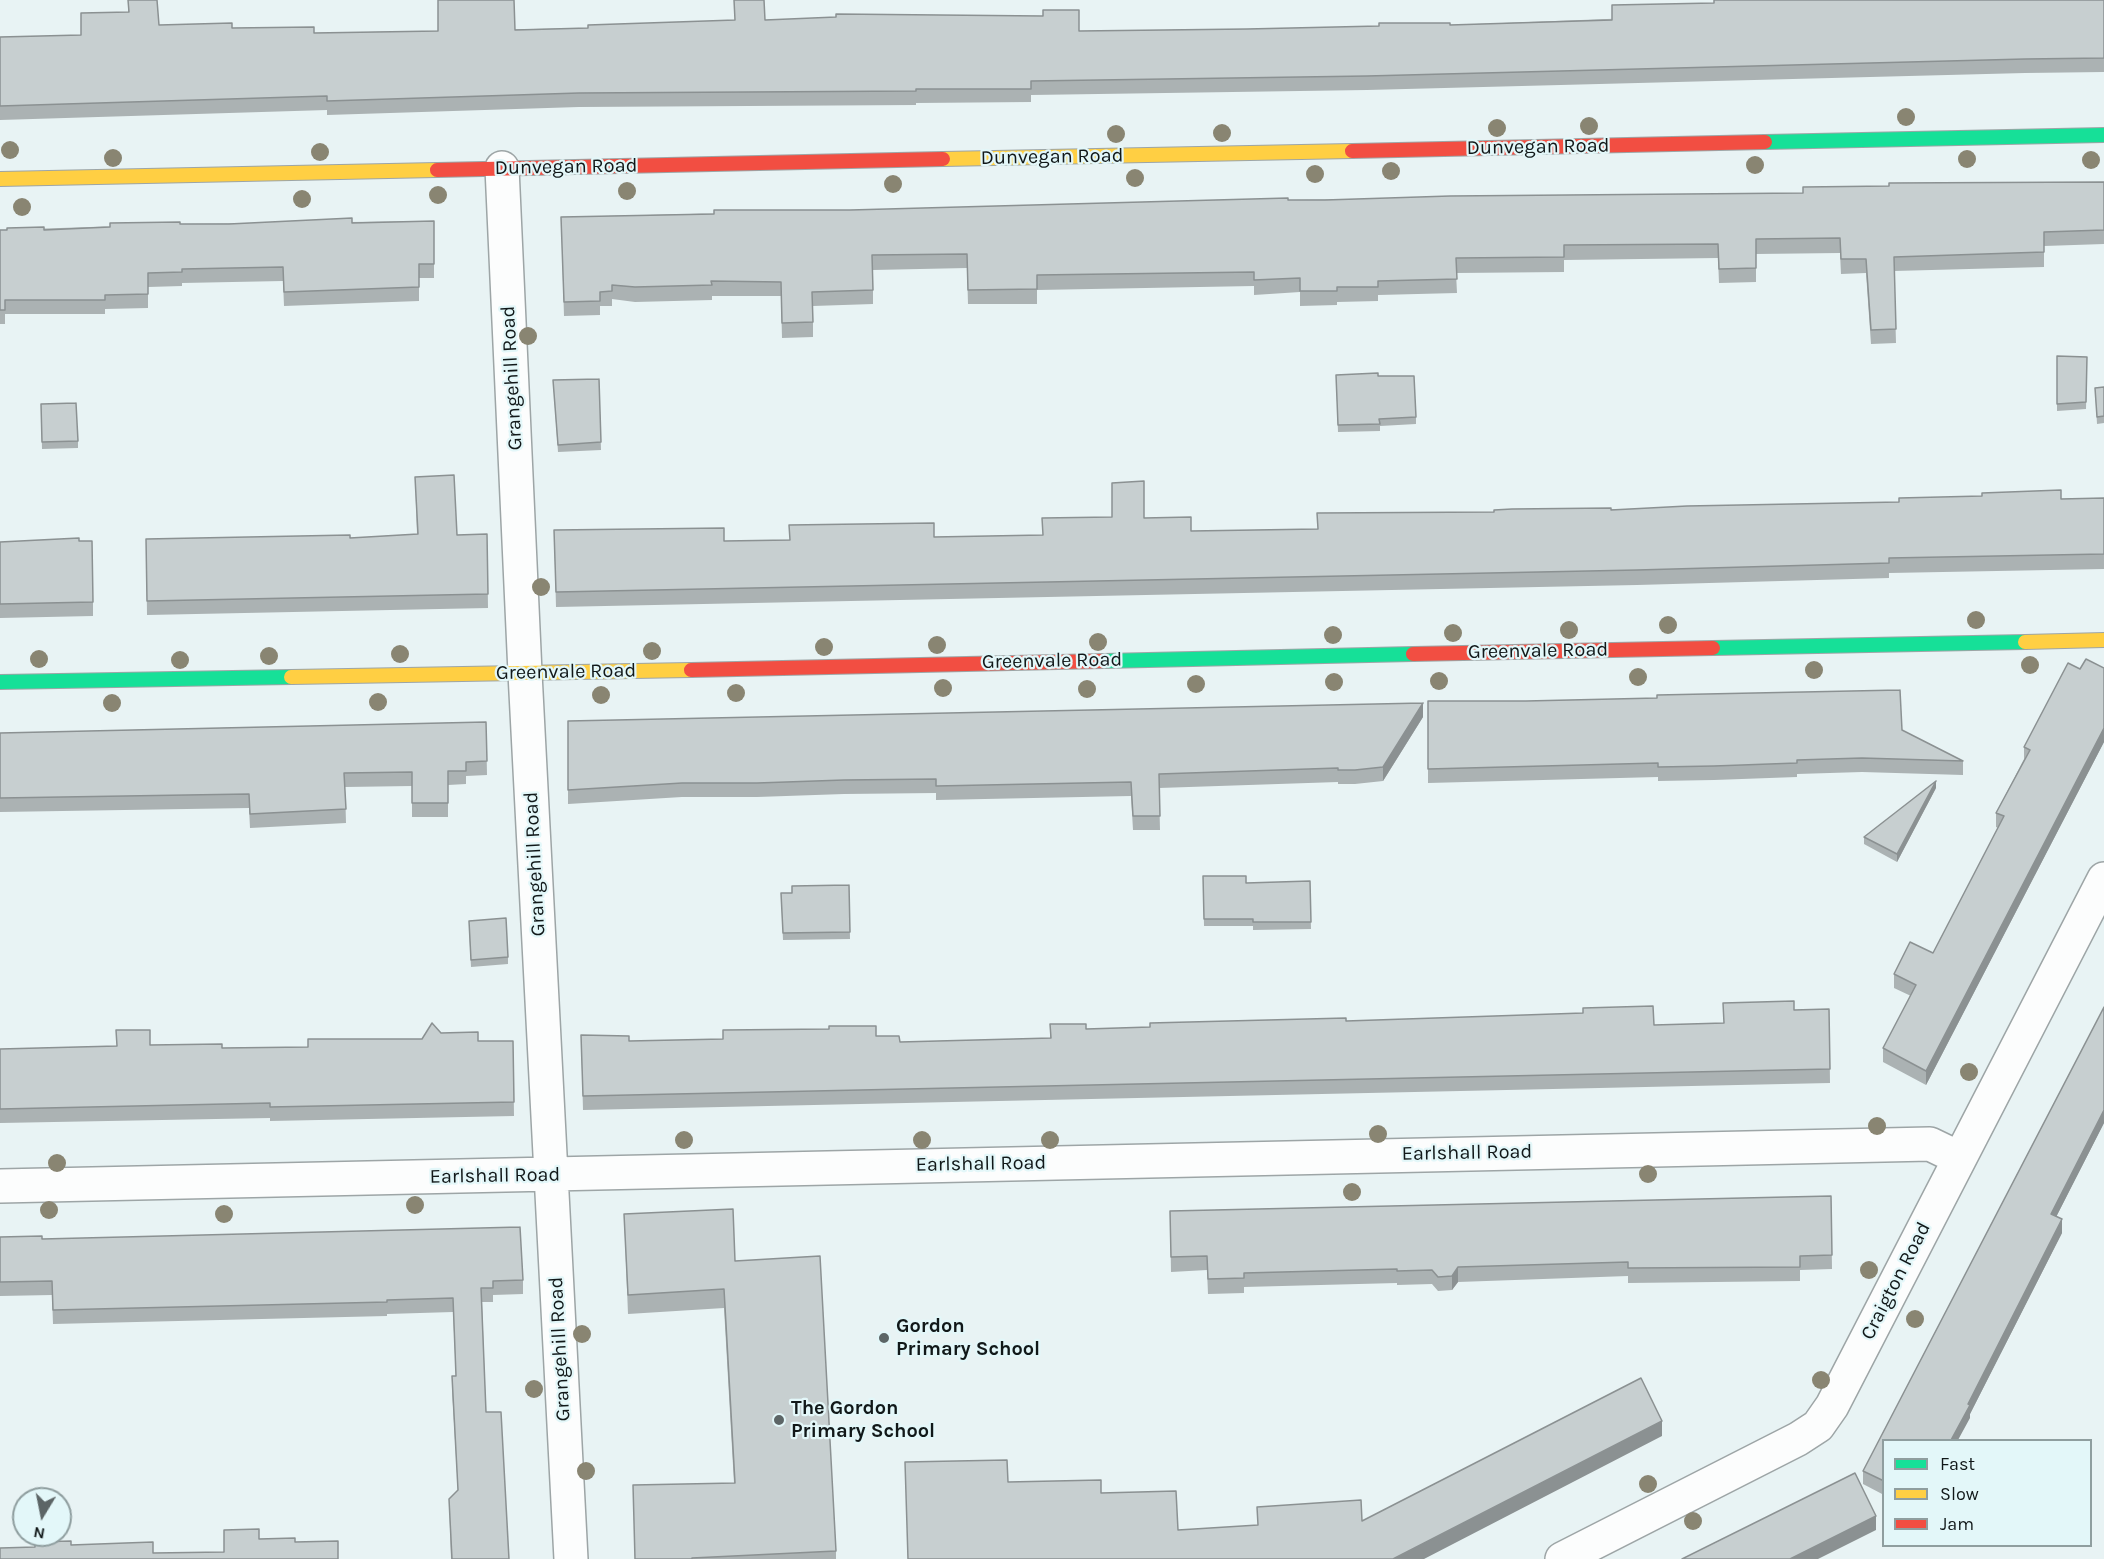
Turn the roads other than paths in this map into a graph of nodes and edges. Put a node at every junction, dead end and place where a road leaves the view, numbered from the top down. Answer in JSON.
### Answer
{"nodes":[{"id":1,"x":2104,"y":135,"type":"edge"},
{"id":2,"x":502,"y":168,"type":"junction"},
{"id":3,"x":0,"y":179,"type":"edge"},
{"id":4,"x":2104,"y":640,"type":"edge"},
{"id":5,"x":525,"y":673,"type":"junction"},
{"id":6,"x":0,"y":682,"type":"edge"},
{"id":7,"x":2104,"y":879,"type":"edge"},
{"id":8,"x":1959,"y":1158,"type":"junction"},
{"id":9,"x":552,"y":1175,"type":"junction"},
{"id":10,"x":0,"y":1186,"type":"edge"},
{"id":11,"x":571,"y":1559,"type":"edge"},
{"id":12,"x":1562,"y":1559,"type":"edge"}],
"edges":[{"from":1,"to":2,"type":"street","name":"Dunvegan Road"},
{"from":2,"to":3,"type":"street","name":"Dunvegan Road"},
{"from":2,"to":5,"type":"street","name":"Grangehill Road"},
{"from":4,"to":5,"type":"street","name":"Greenvale Road"},
{"from":5,"to":6,"type":"street","name":"Greenvale Road"},
{"from":5,"to":9,"type":"street","name":"Grangehill Road"},
{"from":7,"to":8,"type":"street","name":"Craigton Road"},
{"from":8,"to":9,"type":"street","name":"Earlshall Road"},
{"from":8,"to":12,"type":"street","name":"Craigton Road"},
{"from":9,"to":10,"type":"street","name":"Earlshall Road"},
{"from":9,"to":11,"type":"street","name":"Grangehill Road"}]}
